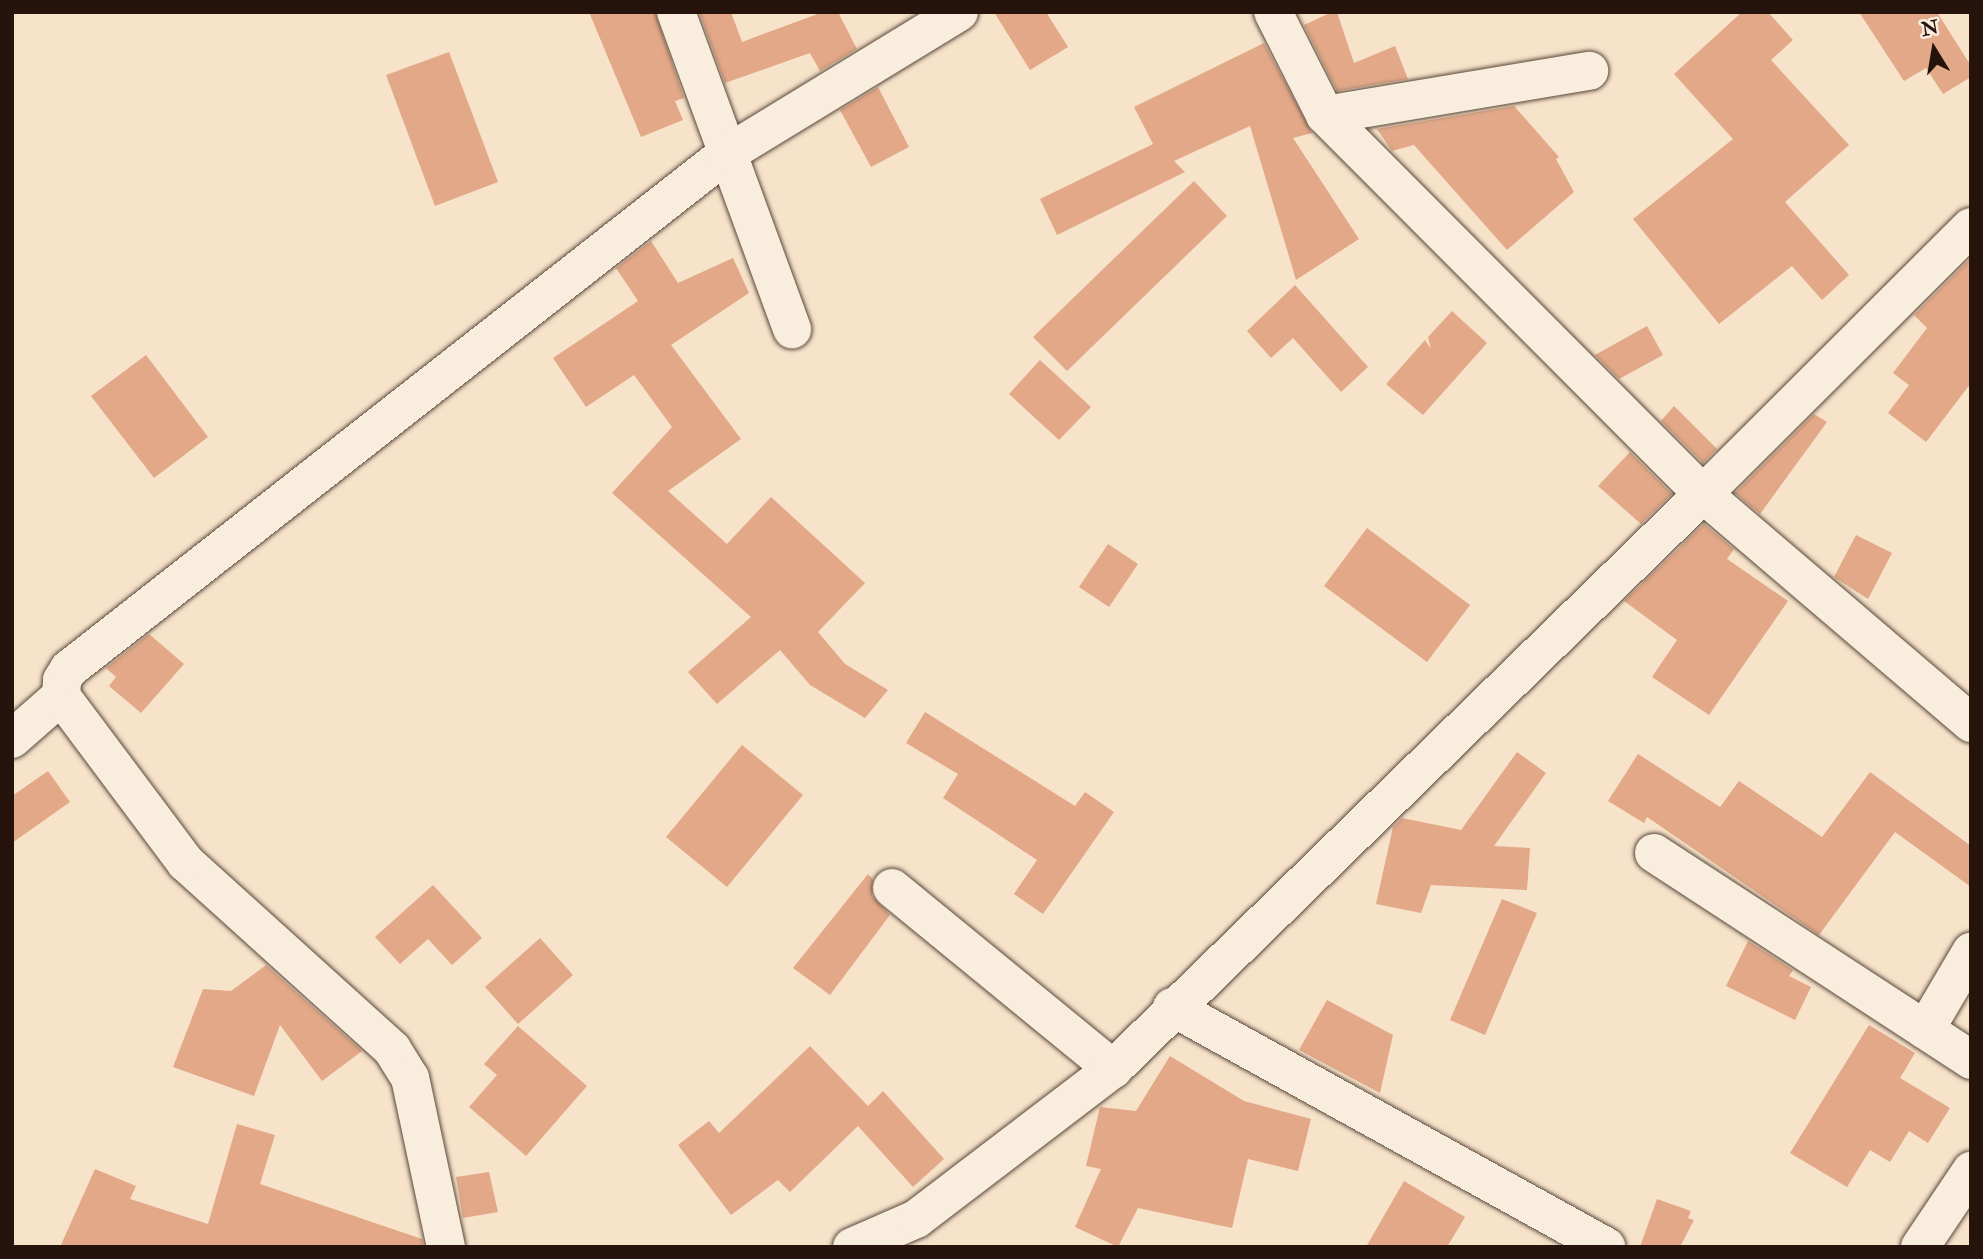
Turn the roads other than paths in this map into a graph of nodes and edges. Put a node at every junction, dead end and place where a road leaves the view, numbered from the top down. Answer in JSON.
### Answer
{"nodes":[{"id":1,"x":676,"y":12,"type":"edge"},
{"id":2,"x":959,"y":12,"type":"edge"},
{"id":3,"x":1273,"y":12,"type":"edge"},
{"id":4,"x":1589,"y":71,"type":"dead end"},
{"id":5,"x":1325,"y":115,"type":"junction"},
{"id":6,"x":725,"y":155,"type":"junction"},
{"id":7,"x":1971,"y":227,"type":"edge"},
{"id":8,"x":792,"y":329,"type":"dead end"},
{"id":9,"x":1703,"y":494,"type":"junction"},
{"id":10,"x":61,"y":696,"type":"junction"},
{"id":11,"x":1971,"y":723,"type":"edge"},
{"id":12,"x":12,"y":739,"type":"edge"},
{"id":13,"x":1654,"y":853,"type":"dead end"},
{"id":14,"x":892,"y":888,"type":"dead end"},
{"id":15,"x":1971,"y":952,"type":"edge"},
{"id":16,"x":1172,"y":1007,"type":"junction"},
{"id":17,"x":1925,"y":1030,"type":"junction"},
{"id":18,"x":1971,"y":1060,"type":"edge"},
{"id":19,"x":1112,"y":1069,"type":"junction"},
{"id":20,"x":1971,"y":1171,"type":"edge"},
{"id":21,"x":446,"y":1247,"type":"edge"},
{"id":22,"x":852,"y":1247,"type":"edge"},
{"id":23,"x":1606,"y":1247,"type":"edge"},
{"id":24,"x":1920,"y":1247,"type":"edge"}],
"edges":[{"from":1,"to":6,"type":"street"},
{"from":2,"to":6,"type":"street"},
{"from":3,"to":5,"type":"street"},
{"from":4,"to":5,"type":"street"},
{"from":5,"to":9,"type":"street"},
{"from":6,"to":8,"type":"street"},
{"from":6,"to":10,"type":"street"},
{"from":7,"to":9,"type":"street"},
{"from":9,"to":11,"type":"street"},
{"from":9,"to":16,"type":"street"},
{"from":10,"to":12,"type":"street"},
{"from":10,"to":21,"type":"street"},
{"from":13,"to":17,"type":"street"},
{"from":14,"to":19,"type":"street"},
{"from":15,"to":17,"type":"street"},
{"from":16,"to":19,"type":"street"},
{"from":16,"to":23,"type":"street"},
{"from":17,"to":18,"type":"street"},
{"from":19,"to":22,"type":"street"},
{"from":20,"to":24,"type":"street"}]}
